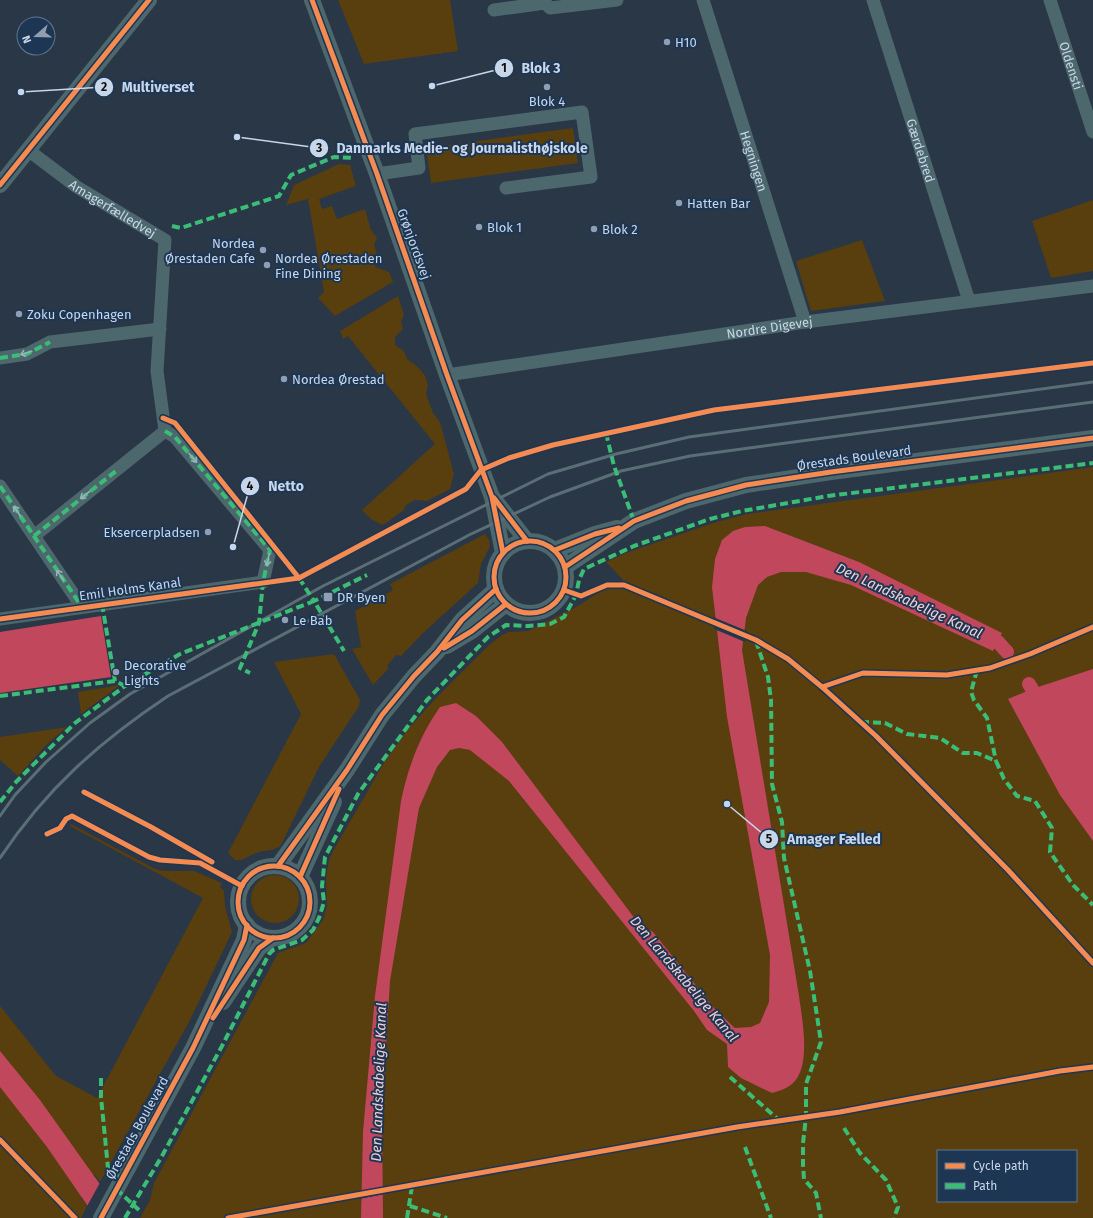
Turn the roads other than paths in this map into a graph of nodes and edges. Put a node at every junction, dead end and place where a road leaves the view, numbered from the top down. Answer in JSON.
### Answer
{"nodes":[{"id":1,"x":149,"y":0,"type":"edge"},
{"id":2,"x":312,"y":0,"type":"edge"},
{"id":3,"x":617,"y":0,"type":"edge"},
{"id":4,"x":703,"y":0,"type":"edge"},
{"id":5,"x":873,"y":0,"type":"edge"},
{"id":6,"x":1050,"y":0,"type":"edge"},
{"id":7,"x":494,"y":10,"type":"dead end"},
{"id":8,"x":1092,"y":126,"type":"edge"},
{"id":9,"x":28,"y":150,"type":"junction"},
{"id":10,"x":377,"y":174,"type":"junction"},
{"id":11,"x":0,"y":185,"type":"edge"},
{"id":12,"x":506,"y":188,"type":"dead end"},
{"id":13,"x":1093,"y":286,"type":"edge"},
{"id":14,"x":969,"y":301,"type":"junction"},
{"id":15,"x":805,"y":322,"type":"junction"},
{"id":16,"x":160,"y":329,"type":"junction"},
{"id":17,"x":0,"y":358,"type":"edge"},
{"id":18,"x":447,"y":375,"type":"junction"},
{"id":19,"x":165,"y":432,"type":"junction"},
{"id":20,"x":1093,"y":438,"type":"edge"},
{"id":21,"x":0,"y":486,"type":"edge"},
{"id":22,"x":492,"y":497,"type":"junction"},
{"id":23,"x":624,"y":526,"type":"junction"},
{"id":24,"x":34,"y":536,"type":"junction"},
{"id":25,"x":527,"y":541,"type":"junction"},
{"id":26,"x":555,"y":550,"type":"junction"},
{"id":27,"x":503,"y":553,"type":"junction"},
{"id":28,"x":565,"y":567,"type":"junction"},
{"id":29,"x":496,"y":589,"type":"junction"},
{"id":30,"x":506,"y":604,"type":"junction"},
{"id":31,"x":82,"y":607,"type":"junction"},
{"id":32,"x":0,"y":619,"type":"edge"},
{"id":33,"x":437,"y":652,"type":"junction"},
{"id":34,"x":347,"y":770,"type":"junction"},
{"id":35,"x":278,"y":866,"type":"junction"},
{"id":36,"x":300,"y":877,"type":"junction"},
{"id":37,"x":247,"y":925,"type":"junction"},
{"id":38,"x":273,"y":938,"type":"junction"},
{"id":39,"x":193,"y":1048,"type":"junction"},
{"id":40,"x":101,"y":1218,"type":"edge"}],
"edges":[{"from":1,"to":9,"type":"street"},
{"from":2,"to":10,"type":"street","name":"Grønjordsvej"},
{"from":3,"to":7,"type":"street"},
{"from":4,"to":15,"type":"street","name":"Hegningen"},
{"from":5,"to":14,"type":"street","name":"Gærdebred"},
{"from":6,"to":8,"type":"street","name":"Oldensti"},
{"from":9,"to":11,"type":"street"},
{"from":9,"to":16,"type":"street","name":"Amagerfælledvej"},
{"from":10,"to":12,"type":"street"},
{"from":10,"to":18,"type":"street","name":"Grønjordsvej"},
{"from":13,"to":14,"type":"street","name":"Nordre Digevej"},
{"from":14,"to":15,"type":"street","name":"Nordre Digevej"},
{"from":15,"to":18,"type":"street","name":"Nordre Digevej"},
{"from":16,"to":17,"type":"street","one_way":true},
{"from":16,"to":19,"type":"street","name":"Amagerfælledvej"},
{"from":18,"to":22,"type":"street","name":"Grønjordsvej"},
{"from":19,"to":24,"type":"street","one_way":true},
{"from":19,"to":31,"type":"street","name":"Emil Holms Kanal","one_way":true},
{"from":20,"to":23,"type":"street","name":"Ørestads Boulevard"},
{"from":24,"to":21,"type":"street","one_way":true},
{"from":22,"to":25,"type":"street","name":"Grønjordsvej"},
{"from":22,"to":27,"type":"street","name":"Grønjordsvej"},
{"from":23,"to":26,"type":"street","name":"Ørestads Boulevard"},
{"from":23,"to":28,"type":"street","name":"Ørestads Boulevard"},
{"from":31,"to":24,"type":"street","one_way":true},
{"from":25,"to":26,"type":"street"},
{"from":25,"to":27,"type":"street"},
{"from":26,"to":28,"type":"street"},
{"from":27,"to":29,"type":"street"},
{"from":28,"to":30,"type":"street"},
{"from":29,"to":30,"type":"street"},
{"from":29,"to":33,"type":"street"},
{"from":30,"to":33,"type":"street"},
{"from":31,"to":32,"type":"street","name":"Emil Holms Kanal"},
{"from":33,"to":34,"type":"street"},
{"from":34,"to":35,"type":"street"},
{"from":34,"to":36,"type":"street"},
{"from":35,"to":36,"type":"street"},
{"from":35,"to":37,"type":"street"},
{"from":36,"to":38,"type":"street"},
{"from":37,"to":38,"type":"street"},
{"from":37,"to":39,"type":"street","name":"Ørestads Boulevard"},
{"from":38,"to":39,"type":"street","name":"Ørestads Boulevard"},
{"from":39,"to":40,"type":"street","name":"Ørestads Boulevard"}]}
